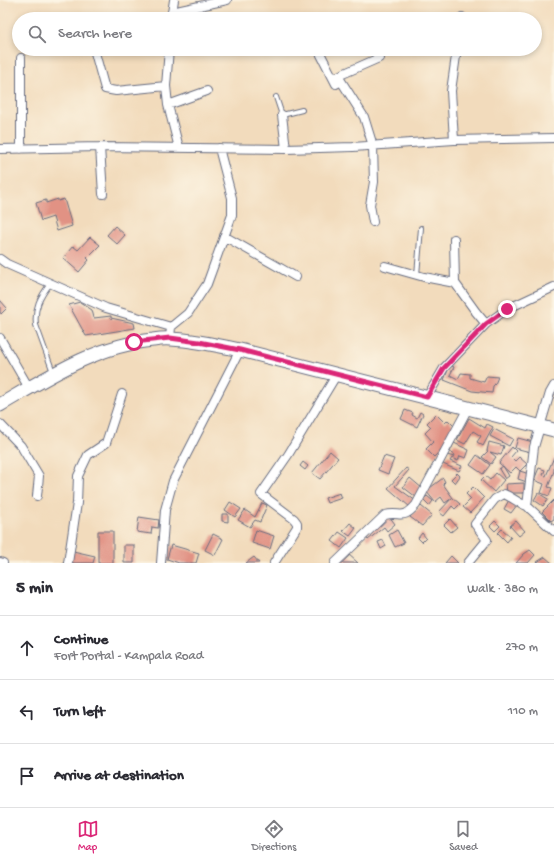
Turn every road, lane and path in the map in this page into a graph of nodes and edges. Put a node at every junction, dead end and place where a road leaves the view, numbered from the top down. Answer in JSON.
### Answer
{"nodes":[{"id":1,"x":174,"y":0,"type":"edge"},
{"id":2,"x":227,"y":0,"type":"edge"},
{"id":3,"x":172,"y":12,"type":"edge"},
{"id":4,"x":183,"y":12,"type":"edge"},
{"id":5,"x":96,"y":56,"type":"edge"},
{"id":6,"x":168,"y":56,"type":"edge"},
{"id":7,"x":322,"y":56,"type":"edge"},
{"id":8,"x":379,"y":56,"type":"edge"},
{"id":9,"x":456,"y":56,"type":"edge"},
{"id":10,"x":21,"y":58,"type":"dead end"},
{"id":11,"x":341,"y":82,"type":"junction"},
{"id":12,"x":166,"y":86,"type":"junction"},
{"id":13,"x":207,"y":91,"type":"dead end"},
{"id":14,"x":276,"y":97,"type":"dead end"},
{"id":15,"x":168,"y":105,"type":"junction"},
{"id":16,"x":302,"y":110,"type":"dead end"},
{"id":17,"x":282,"y":115,"type":"junction"},
{"id":18,"x":554,"y":138,"type":"edge"},
{"id":19,"x":454,"y":140,"type":"junction"},
{"id":20,"x":374,"y":146,"type":"junction"},
{"id":21,"x":100,"y":147,"type":"junction"},
{"id":22,"x":179,"y":148,"type":"junction"},
{"id":23,"x":219,"y":148,"type":"junction"},
{"id":24,"x":286,"y":148,"type":"junction"},
{"id":25,"x":0,"y":149,"type":"edge"},
{"id":26,"x":21,"y":149,"type":"junction"},
{"id":27,"x":103,"y":194,"type":"dead end"},
{"id":28,"x":372,"y":222,"type":"dead end"},
{"id":29,"x":421,"y":228,"type":"dead end"},
{"id":30,"x":224,"y":236,"type":"junction"},
{"id":31,"x":454,"y":239,"type":"dead end"},
{"id":32,"x":0,"y":259,"type":"edge"},
{"id":33,"x":385,"y":266,"type":"dead end"},
{"id":34,"x":417,"y":275,"type":"junction"},
{"id":35,"x":296,"y":277,"type":"dead end"},
{"id":36,"x":455,"y":283,"type":"junction"},
{"id":37,"x":50,"y":284,"type":"junction"},
{"id":38,"x":554,"y":287,"type":"edge"},
{"id":39,"x":486,"y":324,"type":"junction"},
{"id":40,"x":170,"y":333,"type":"junction"},
{"id":41,"x":0,"y":338,"type":"edge"},
{"id":42,"x":240,"y":350,"type":"junction"},
{"id":43,"x":53,"y":374,"type":"junction"},
{"id":44,"x":337,"y":374,"type":"junction"},
{"id":45,"x":554,"y":386,"type":"edge"},
{"id":46,"x":29,"y":388,"type":"junction"},
{"id":47,"x":122,"y":394,"type":"dead end"},
{"id":48,"x":427,"y":397,"type":"junction"},
{"id":49,"x":0,"y":405,"type":"edge"},
{"id":50,"x":468,"y":408,"type":"junction"},
{"id":51,"x":0,"y":424,"type":"edge"},
{"id":52,"x":540,"y":426,"type":"junction"},
{"id":53,"x":554,"y":430,"type":"edge"},
{"id":54,"x":37,"y":496,"type":"dead end"},
{"id":55,"x":527,"y":506,"type":"junction"},
{"id":56,"x":554,"y":531,"type":"edge"},
{"id":57,"x":68,"y":563,"type":"edge"},
{"id":58,"x":160,"y":563,"type":"edge"},
{"id":59,"x":274,"y":563,"type":"edge"},
{"id":60,"x":335,"y":563,"type":"edge"},
{"id":61,"x":468,"y":563,"type":"edge"}],
"edges":[{"from":1,"to":3,"type":"street"},
{"from":2,"to":4,"type":"street"},
{"from":5,"to":12,"type":"street"},
{"from":6,"to":12,"type":"street"},
{"from":7,"to":11,"type":"street"},
{"from":8,"to":11,"type":"street"},
{"from":9,"to":19,"type":"street"},
{"from":10,"to":26,"type":"street"},
{"from":11,"to":20,"type":"street"},
{"from":12,"to":15,"type":"street"},
{"from":13,"to":15,"type":"street"},
{"from":14,"to":17,"type":"lane"},
{"from":15,"to":22,"type":"street"},
{"from":16,"to":17,"type":"lane"},
{"from":17,"to":24,"type":"street"},
{"from":18,"to":19,"type":"street"},
{"from":19,"to":20,"type":"street"},
{"from":20,"to":24,"type":"street"},
{"from":20,"to":28,"type":"street"},
{"from":21,"to":22,"type":"street"},
{"from":21,"to":26,"type":"street"},
{"from":21,"to":27,"type":"street"},
{"from":22,"to":23,"type":"street"},
{"from":23,"to":24,"type":"street"},
{"from":23,"to":30,"type":"street"},
{"from":25,"to":26,"type":"street"},
{"from":29,"to":34,"type":"lane"},
{"from":30,"to":35,"type":"street"},
{"from":30,"to":40,"type":"street"},
{"from":31,"to":36,"type":"street"},
{"from":32,"to":37,"type":"street"},
{"from":33,"to":34,"type":"street"},
{"from":34,"to":36,"type":"street"},
{"from":36,"to":39,"type":"street"},
{"from":37,"to":40,"type":"street"},
{"from":37,"to":43,"type":"lane"},
{"from":38,"to":39,"type":"street"},
{"from":39,"to":48,"type":"street"},
{"from":40,"to":42,"type":"main road"},
{"from":40,"to":43,"type":"main road"},
{"from":41,"to":46,"type":"street"},
{"from":42,"to":44,"type":"main road"},
{"from":42,"to":58,"type":"street"},
{"from":43,"to":46,"type":"main road"},
{"from":44,"to":48,"type":"main road"},
{"from":44,"to":59,"type":"street"},
{"from":45,"to":52,"type":"street"},
{"from":46,"to":49,"type":"main road"},
{"from":47,"to":57,"type":"street"},
{"from":48,"to":50,"type":"main road"},
{"from":50,"to":52,"type":"main road"},
{"from":50,"to":60,"type":"street"},
{"from":51,"to":54,"type":"street"},
{"from":52,"to":53,"type":"main road"},
{"from":52,"to":55,"type":"street"},
{"from":55,"to":56,"type":"street"},
{"from":55,"to":61,"type":"street"}]}
